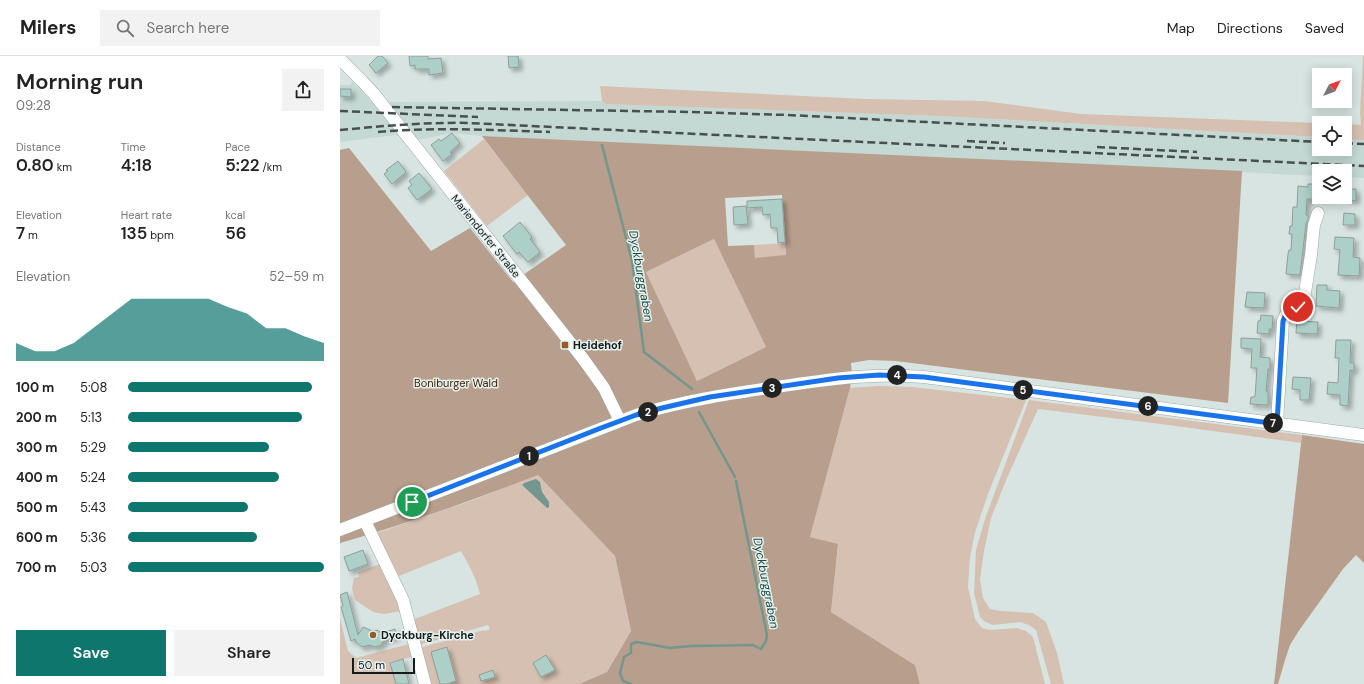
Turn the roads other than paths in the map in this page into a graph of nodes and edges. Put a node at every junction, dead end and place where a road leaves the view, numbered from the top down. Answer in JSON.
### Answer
{"nodes":[{"id":1,"x":340,"y":59,"type":"edge"},
{"id":2,"x":1318,"y":213,"type":"dead end"},
{"id":3,"x":620,"y":421,"type":"junction"},
{"id":4,"x":1277,"y":424,"type":"junction"},
{"id":5,"x":1364,"y":435,"type":"edge"},
{"id":6,"x":365,"y":521,"type":"junction"},
{"id":7,"x":340,"y":530,"type":"edge"},
{"id":8,"x":425,"y":684,"type":"edge"}],
"edges":[{"from":1,"to":3,"type":"street","name":"Mariendorfer Straße"},
{"from":2,"to":4,"type":"street"},
{"from":3,"to":4,"type":"street"},
{"from":3,"to":6,"type":"street"},
{"from":4,"to":5,"type":"street"},
{"from":6,"to":7,"type":"street"},
{"from":6,"to":8,"type":"street"}]}
